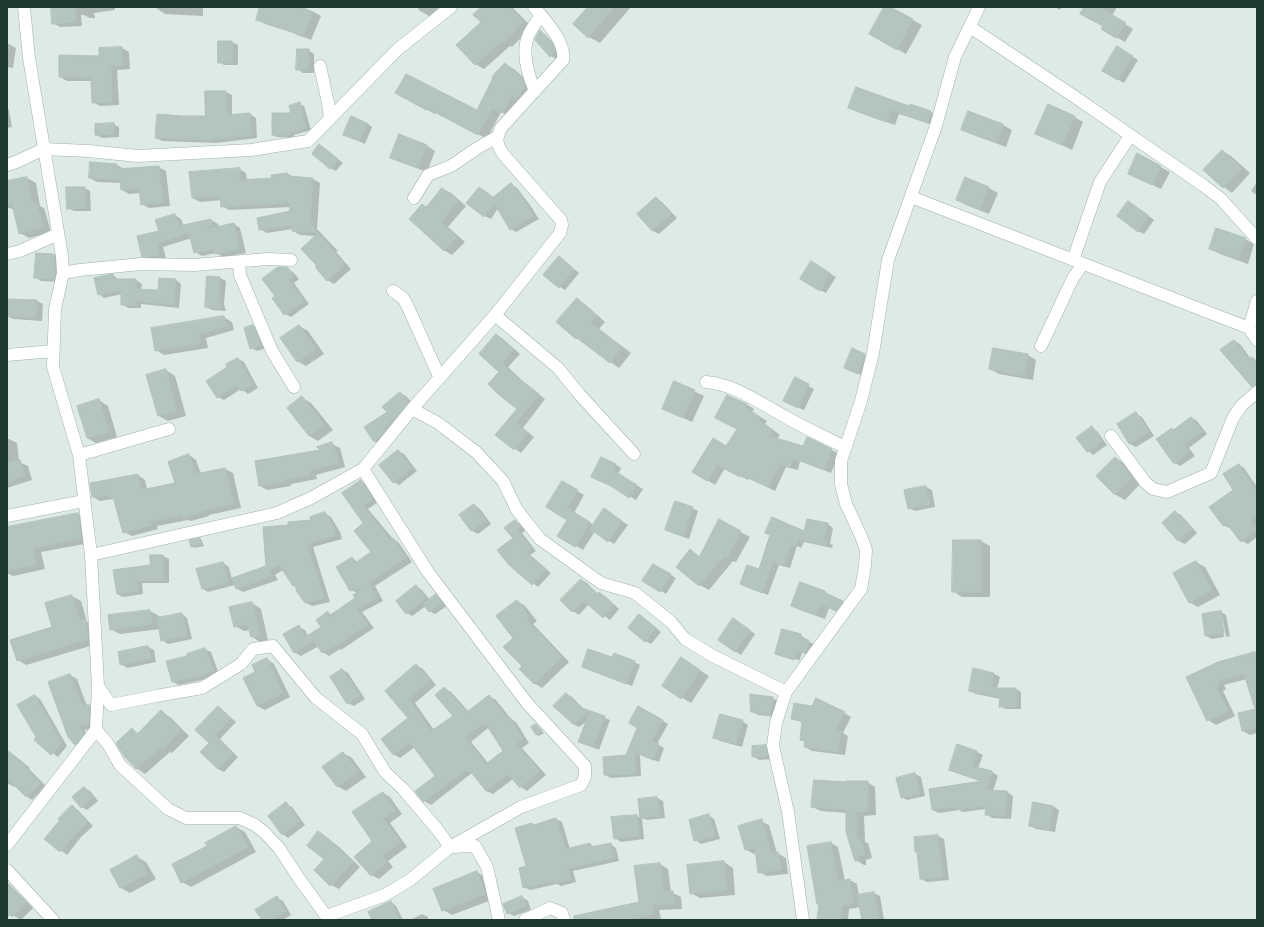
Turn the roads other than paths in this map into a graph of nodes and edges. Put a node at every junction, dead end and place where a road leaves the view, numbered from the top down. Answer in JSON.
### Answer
{"nodes":[{"id":1,"x":24,"y":7,"type":"edge"},
{"id":2,"x":451,"y":7,"type":"edge"},
{"id":3,"x":979,"y":7,"type":"edge"},
{"id":4,"x":538,"y":11,"type":"edge"},
{"id":5,"x":970,"y":27,"type":"junction"},
{"id":6,"x":320,"y":66,"type":"dead end"},
{"id":7,"x":535,"y":91,"type":"junction"},
{"id":8,"x":330,"y":119,"type":"junction"},
{"id":9,"x":1130,"y":136,"type":"junction"},
{"id":10,"x":497,"y":137,"type":"junction"},
{"id":11,"x":44,"y":149,"type":"junction"},
{"id":12,"x":7,"y":165,"type":"edge"},
{"id":13,"x":911,"y":197,"type":"junction"},
{"id":14,"x":414,"y":198,"type":"dead end"},
{"id":15,"x":58,"y":234,"type":"junction"},
{"id":16,"x":1257,"y":239,"type":"edge"},
{"id":17,"x":7,"y":254,"type":"edge"},
{"id":18,"x":291,"y":260,"type":"dead end"},
{"id":19,"x":239,"y":262,"type":"junction"},
{"id":20,"x":1078,"y":262,"type":"junction"},
{"id":21,"x":63,"y":273,"type":"junction"},
{"id":22,"x":393,"y":291,"type":"dead end"},
{"id":23,"x":1257,"y":301,"type":"edge"},
{"id":24,"x":495,"y":315,"type":"junction"},
{"id":25,"x":1249,"y":328,"type":"junction"},
{"id":26,"x":1257,"y":340,"type":"edge"},
{"id":27,"x":1041,"y":346,"type":"dead end"},
{"id":28,"x":54,"y":351,"type":"junction"},
{"id":29,"x":7,"y":355,"type":"edge"},
{"id":30,"x":440,"y":378,"type":"junction"},
{"id":31,"x":706,"y":382,"type":"dead end"},
{"id":32,"x":294,"y":388,"type":"dead end"},
{"id":33,"x":1257,"y":392,"type":"edge"},
{"id":34,"x":412,"y":409,"type":"junction"},
{"id":35,"x":169,"y":429,"type":"dead end"},
{"id":36,"x":1111,"y":436,"type":"dead end"},
{"id":37,"x":846,"y":447,"type":"junction"},
{"id":38,"x":634,"y":454,"type":"dead end"},
{"id":39,"x":79,"y":455,"type":"junction"},
{"id":40,"x":363,"y":469,"type":"junction"},
{"id":41,"x":84,"y":501,"type":"junction"},
{"id":42,"x":7,"y":516,"type":"edge"},
{"id":43,"x":91,"y":555,"type":"junction"},
{"id":44,"x":98,"y":686,"type":"junction"},
{"id":45,"x":786,"y":692,"type":"junction"},
{"id":46,"x":96,"y":730,"type":"junction"},
{"id":47,"x":7,"y":845,"type":"edge"},
{"id":48,"x":450,"y":847,"type":"junction"},
{"id":49,"x":7,"y":870,"type":"edge"},
{"id":50,"x":328,"y":918,"type":"edge"},
{"id":51,"x":53,"y":920,"type":"edge"},
{"id":52,"x":499,"y":920,"type":"edge"},
{"id":53,"x":525,"y":920,"type":"edge"},
{"id":54,"x":564,"y":920,"type":"edge"},
{"id":55,"x":803,"y":920,"type":"edge"}],
"edges":[{"from":1,"to":11,"type":"street"},
{"from":2,"to":8,"type":"street"},
{"from":3,"to":5,"type":"street"},
{"from":4,"to":7,"type":"street"},
{"from":4,"to":7,"type":"street"},
{"from":5,"to":9,"type":"street"},
{"from":5,"to":13,"type":"street"},
{"from":6,"to":8,"type":"street"},
{"from":7,"to":10,"type":"street"},
{"from":8,"to":11,"type":"street"},
{"from":9,"to":16,"type":"street"},
{"from":9,"to":20,"type":"street"},
{"from":10,"to":14,"type":"street"},
{"from":10,"to":24,"type":"street"},
{"from":11,"to":12,"type":"street"},
{"from":11,"to":15,"type":"street"},
{"from":13,"to":20,"type":"street"},
{"from":13,"to":37,"type":"street"},
{"from":15,"to":17,"type":"street"},
{"from":15,"to":21,"type":"street"},
{"from":18,"to":19,"type":"street"},
{"from":19,"to":21,"type":"street"},
{"from":19,"to":32,"type":"street"},
{"from":20,"to":25,"type":"street"},
{"from":20,"to":27,"type":"street"},
{"from":21,"to":28,"type":"street"},
{"from":22,"to":30,"type":"street"},
{"from":23,"to":25,"type":"street"},
{"from":24,"to":30,"type":"street"},
{"from":24,"to":38,"type":"street"},
{"from":25,"to":26,"type":"street"},
{"from":28,"to":29,"type":"street"},
{"from":28,"to":39,"type":"street"},
{"from":30,"to":34,"type":"street"},
{"from":31,"to":37,"type":"street"},
{"from":33,"to":36,"type":"street"},
{"from":34,"to":40,"type":"street"},
{"from":34,"to":45,"type":"street"},
{"from":35,"to":39,"type":"street"},
{"from":37,"to":45,"type":"street"},
{"from":39,"to":41,"type":"street"},
{"from":40,"to":43,"type":"street"},
{"from":40,"to":48,"type":"street"},
{"from":41,"to":42,"type":"street"},
{"from":41,"to":43,"type":"street"},
{"from":43,"to":44,"type":"street"},
{"from":44,"to":46,"type":"street"},
{"from":44,"to":48,"type":"street"},
{"from":45,"to":55,"type":"street"},
{"from":46,"to":47,"type":"street"},
{"from":46,"to":50,"type":"street"},
{"from":48,"to":50,"type":"street"},
{"from":48,"to":52,"type":"street"},
{"from":49,"to":51,"type":"street"},
{"from":53,"to":54,"type":"street"}]}
